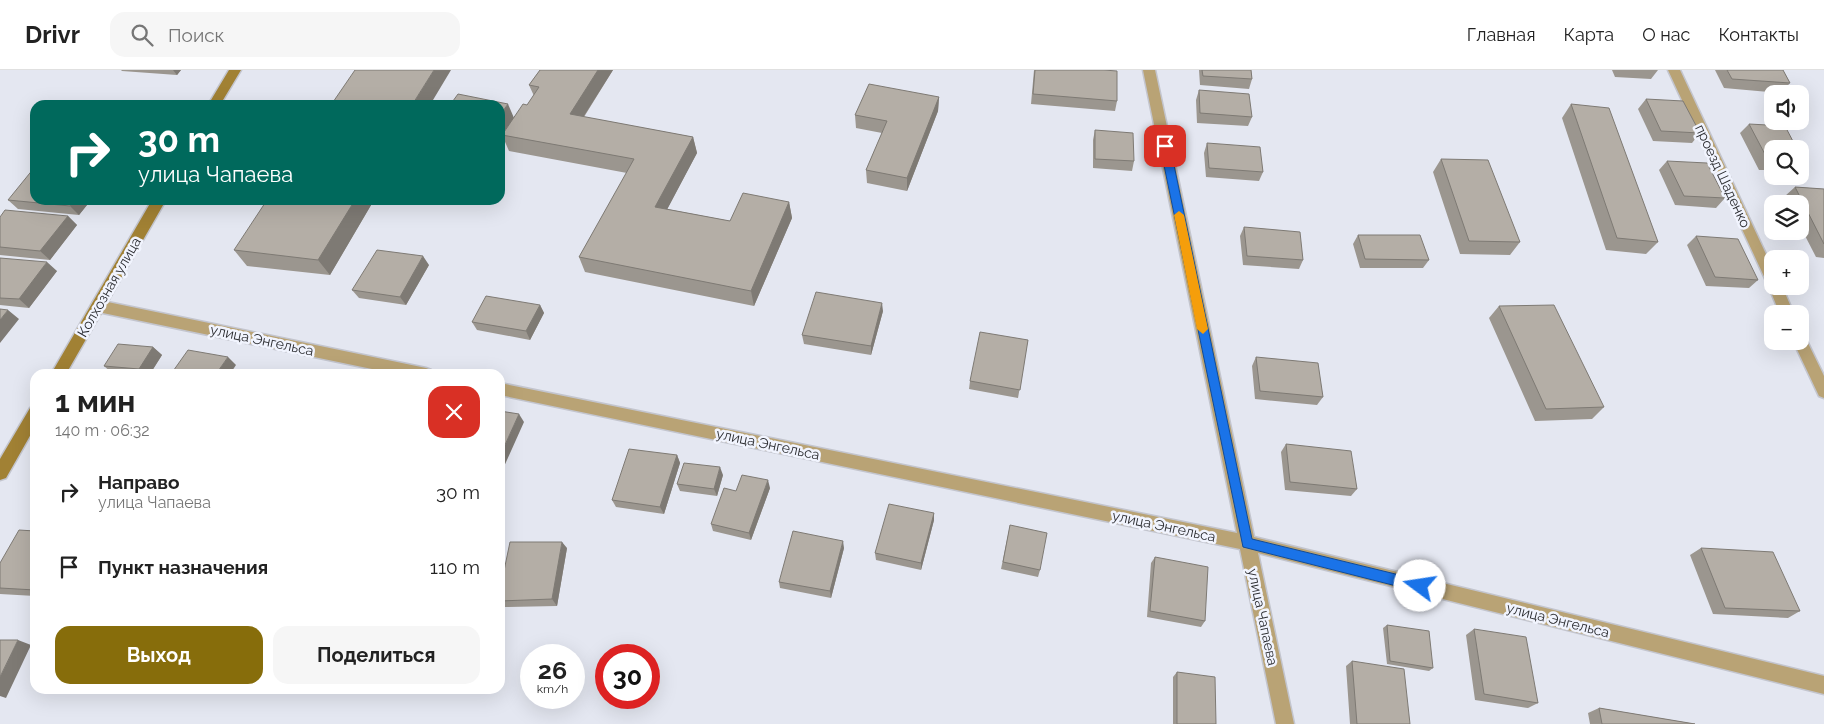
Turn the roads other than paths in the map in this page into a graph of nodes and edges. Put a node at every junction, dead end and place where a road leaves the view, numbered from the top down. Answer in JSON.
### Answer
{"nodes":[{"id":1,"x":235,"y":70,"type":"edge"},
{"id":2,"x":1149,"y":70,"type":"edge"},
{"id":3,"x":1674,"y":70,"type":"edge"},
{"id":4,"x":217,"y":100,"type":"edge"},
{"id":5,"x":156,"y":205,"type":"edge"},
{"id":6,"x":1764,"y":265,"type":"edge"},
{"id":7,"x":98,"y":306,"type":"junction"},
{"id":8,"x":1804,"y":350,"type":"edge"},
{"id":9,"x":61,"y":369,"type":"edge"},
{"id":10,"x":402,"y":369,"type":"edge"},
{"id":11,"x":505,"y":390,"type":"edge"},
{"id":12,"x":1824,"y":392,"type":"edge"},
{"id":13,"x":30,"y":422,"type":"edge"},
{"id":14,"x":0,"y":473,"type":"edge"},
{"id":15,"x":1247,"y":543,"type":"junction"},
{"id":16,"x":1824,"y":685,"type":"edge"},
{"id":17,"x":1285,"y":724,"type":"edge"}],
"edges":[{"from":1,"to":4,"type":"main road"},
{"from":2,"to":15,"type":"street","name":"улица Чапаева"},
{"from":3,"to":6,"type":"street","name":"проезд Шаденко"},
{"from":5,"to":7,"type":"main road","name":"Колхозная улица"},
{"from":7,"to":9,"type":"main road","name":"Колхозная улица"},
{"from":7,"to":10,"type":"street","name":"улица Энгельса"},
{"from":8,"to":12,"type":"street"},
{"from":11,"to":15,"type":"street","name":"улица Энгельса"},
{"from":13,"to":14,"type":"main road"},
{"from":15,"to":16,"type":"street","name":"улица Энгельса"},
{"from":15,"to":17,"type":"street","name":"улица Чапаева"}]}
